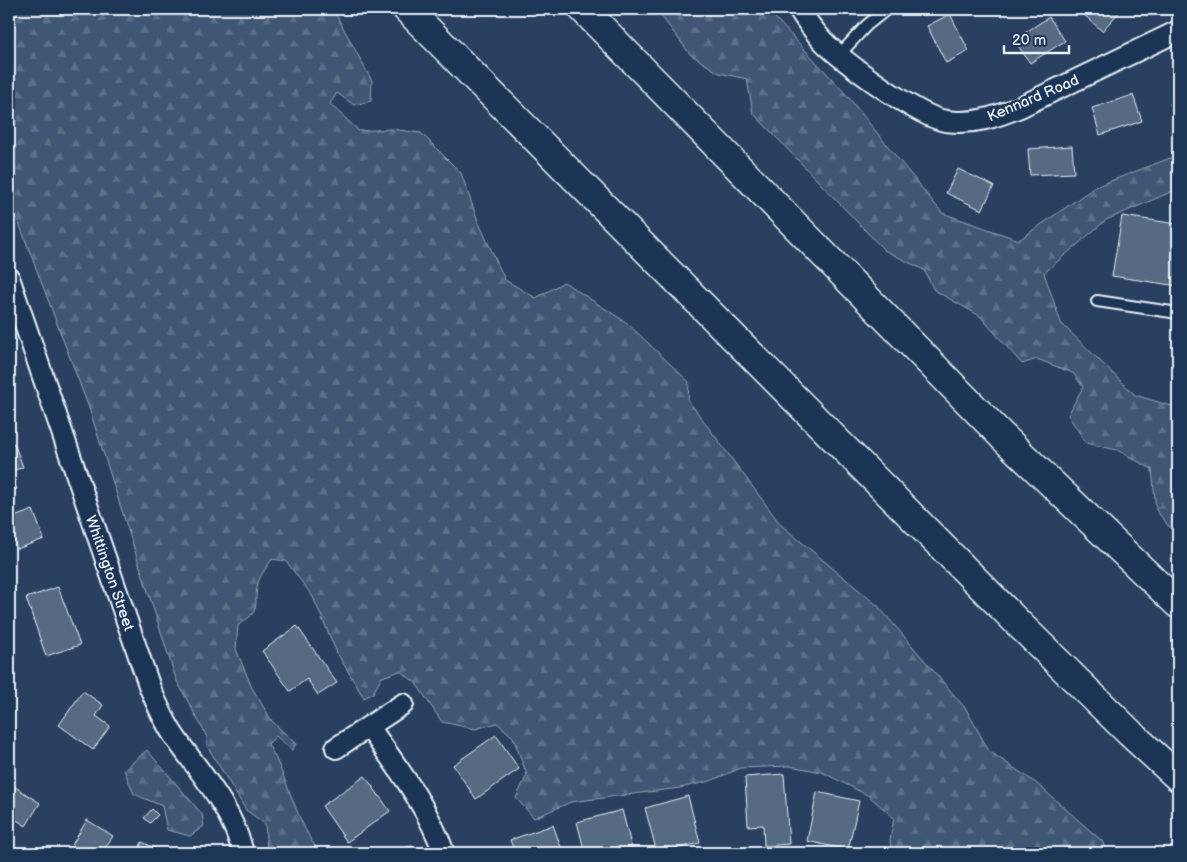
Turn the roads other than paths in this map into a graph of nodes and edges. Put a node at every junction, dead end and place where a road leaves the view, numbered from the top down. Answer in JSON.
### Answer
{"nodes":[{"id":1,"x":407,"y":9,"type":"edge"},
{"id":2,"x":583,"y":9,"type":"edge"},
{"id":3,"x":799,"y":9,"type":"edge"},
{"id":4,"x":887,"y":9,"type":"edge"},
{"id":5,"x":1178,"y":30,"type":"edge"},
{"id":6,"x":839,"y":55,"type":"junction"},
{"id":7,"x":9,"y":278,"type":"edge"},
{"id":8,"x":1097,"y":301,"type":"dead end"},
{"id":9,"x":1178,"y":313,"type":"edge"},
{"id":10,"x":1178,"y":604,"type":"edge"},
{"id":11,"x":403,"y":704,"type":"dead end"},
{"id":12,"x":369,"y":727,"type":"junction"},
{"id":13,"x":336,"y":748,"type":"dead end"},
{"id":14,"x":1178,"y":777,"type":"edge"},
{"id":15,"x":243,"y":853,"type":"edge"},
{"id":16,"x":444,"y":853,"type":"edge"}],
"edges":[{"from":1,"to":14,"type":"highway"},
{"from":2,"to":10,"type":"highway"},
{"from":3,"to":6,"type":"street","name":"Kennard Road"},
{"from":4,"to":6,"type":"lane"},
{"from":5,"to":6,"type":"street","name":"Kennard Road"},
{"from":7,"to":15,"type":"street","name":"Whittington Street"},
{"from":8,"to":9,"type":"lane"},
{"from":11,"to":12,"type":"street"},
{"from":12,"to":13,"type":"street"},
{"from":12,"to":16,"type":"street"}]}
